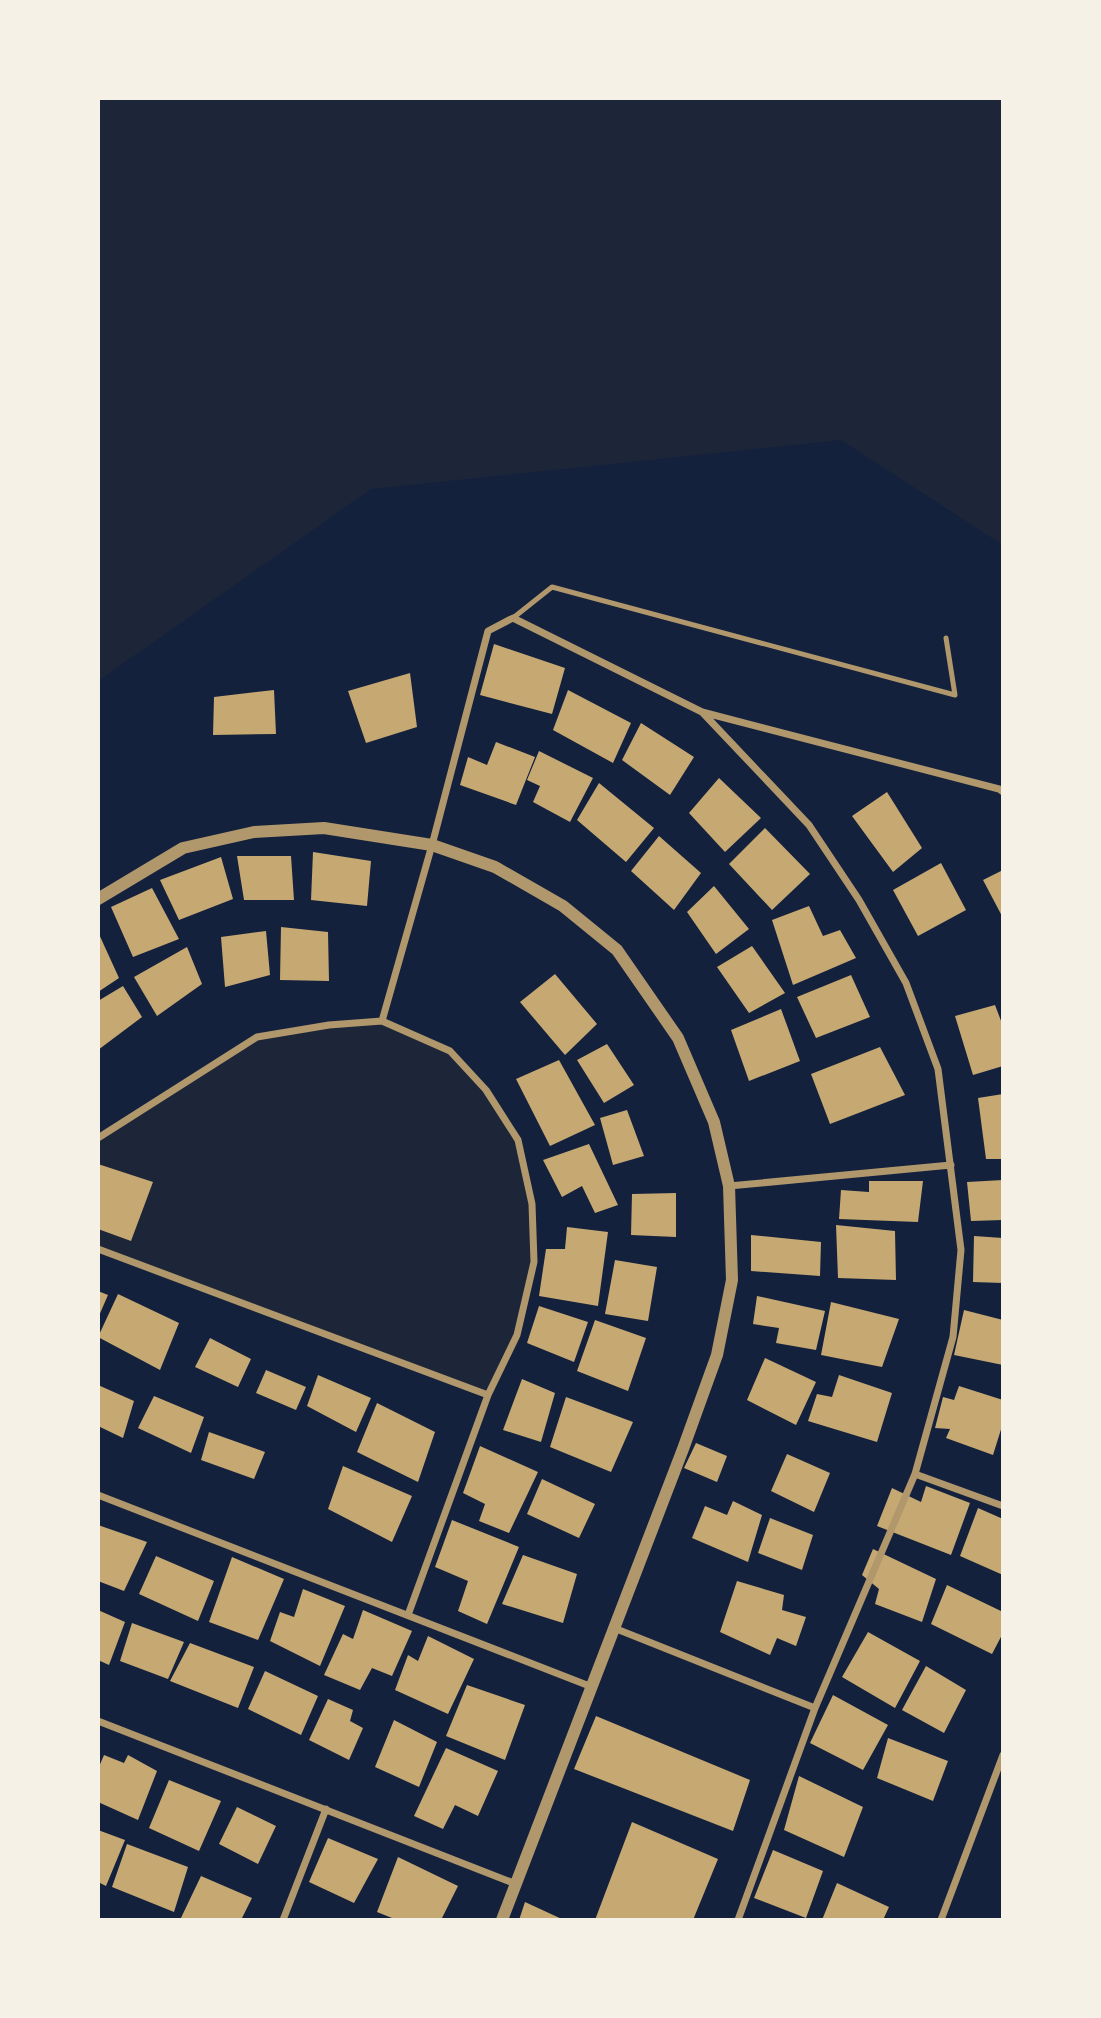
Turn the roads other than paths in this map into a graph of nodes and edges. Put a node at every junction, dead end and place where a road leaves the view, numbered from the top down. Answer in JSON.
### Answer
{"nodes":[{"id":1,"x":513,"y":618,"type":"junction"},
{"id":2,"x":946,"y":638,"type":"dead end"},
{"id":3,"x":702,"y":712,"type":"junction"},
{"id":4,"x":1003,"y":792,"type":"edge"},
{"id":5,"x":432,"y":845,"type":"junction"},
{"id":6,"x":98,"y":899,"type":"edge"},
{"id":7,"x":382,"y":1020,"type":"junction"},
{"id":8,"x":98,"y":1138,"type":"edge"},
{"id":9,"x":951,"y":1165,"type":"junction"},
{"id":10,"x":729,"y":1186,"type":"junction"},
{"id":11,"x":98,"y":1249,"type":"edge"},
{"id":12,"x":488,"y":1395,"type":"junction"},
{"id":13,"x":915,"y":1474,"type":"junction"},
{"id":14,"x":98,"y":1495,"type":"edge"},
{"id":15,"x":1003,"y":1506,"type":"edge"},
{"id":16,"x":408,"y":1615,"type":"junction"},
{"id":17,"x":613,"y":1627,"type":"junction"},
{"id":18,"x":592,"y":1687,"type":"junction"},
{"id":19,"x":815,"y":1708,"type":"junction"},
{"id":20,"x":98,"y":1721,"type":"edge"},
{"id":21,"x":1003,"y":1755,"type":"edge"},
{"id":22,"x":326,"y":1809,"type":"junction"},
{"id":23,"x":516,"y":1884,"type":"junction"},
{"id":24,"x":283,"y":1920,"type":"edge"},
{"id":25,"x":502,"y":1920,"type":"edge"},
{"id":26,"x":738,"y":1920,"type":"edge"},
{"id":27,"x":941,"y":1920,"type":"edge"}],
"edges":[{"from":1,"to":2,"type":"lane"},
{"from":1,"to":3,"type":"street"},
{"from":1,"to":5,"type":"street"},
{"from":3,"to":4,"type":"street"},
{"from":3,"to":9,"type":"street"},
{"from":5,"to":6,"type":"street"},
{"from":5,"to":7,"type":"street"},
{"from":5,"to":10,"type":"street"},
{"from":7,"to":8,"type":"street"},
{"from":7,"to":12,"type":"street"},
{"from":9,"to":10,"type":"street"},
{"from":9,"to":13,"type":"street"},
{"from":10,"to":17,"type":"street"},
{"from":11,"to":12,"type":"street"},
{"from":12,"to":16,"type":"street"},
{"from":13,"to":15,"type":"street"},
{"from":13,"to":19,"type":"street"},
{"from":14,"to":16,"type":"street"},
{"from":16,"to":18,"type":"street"},
{"from":17,"to":18,"type":"street"},
{"from":17,"to":19,"type":"street"},
{"from":18,"to":23,"type":"street"},
{"from":19,"to":26,"type":"street"},
{"from":20,"to":22,"type":"street"},
{"from":21,"to":27,"type":"street"},
{"from":22,"to":23,"type":"street"},
{"from":22,"to":24,"type":"street"},
{"from":23,"to":25,"type":"street"}]}
